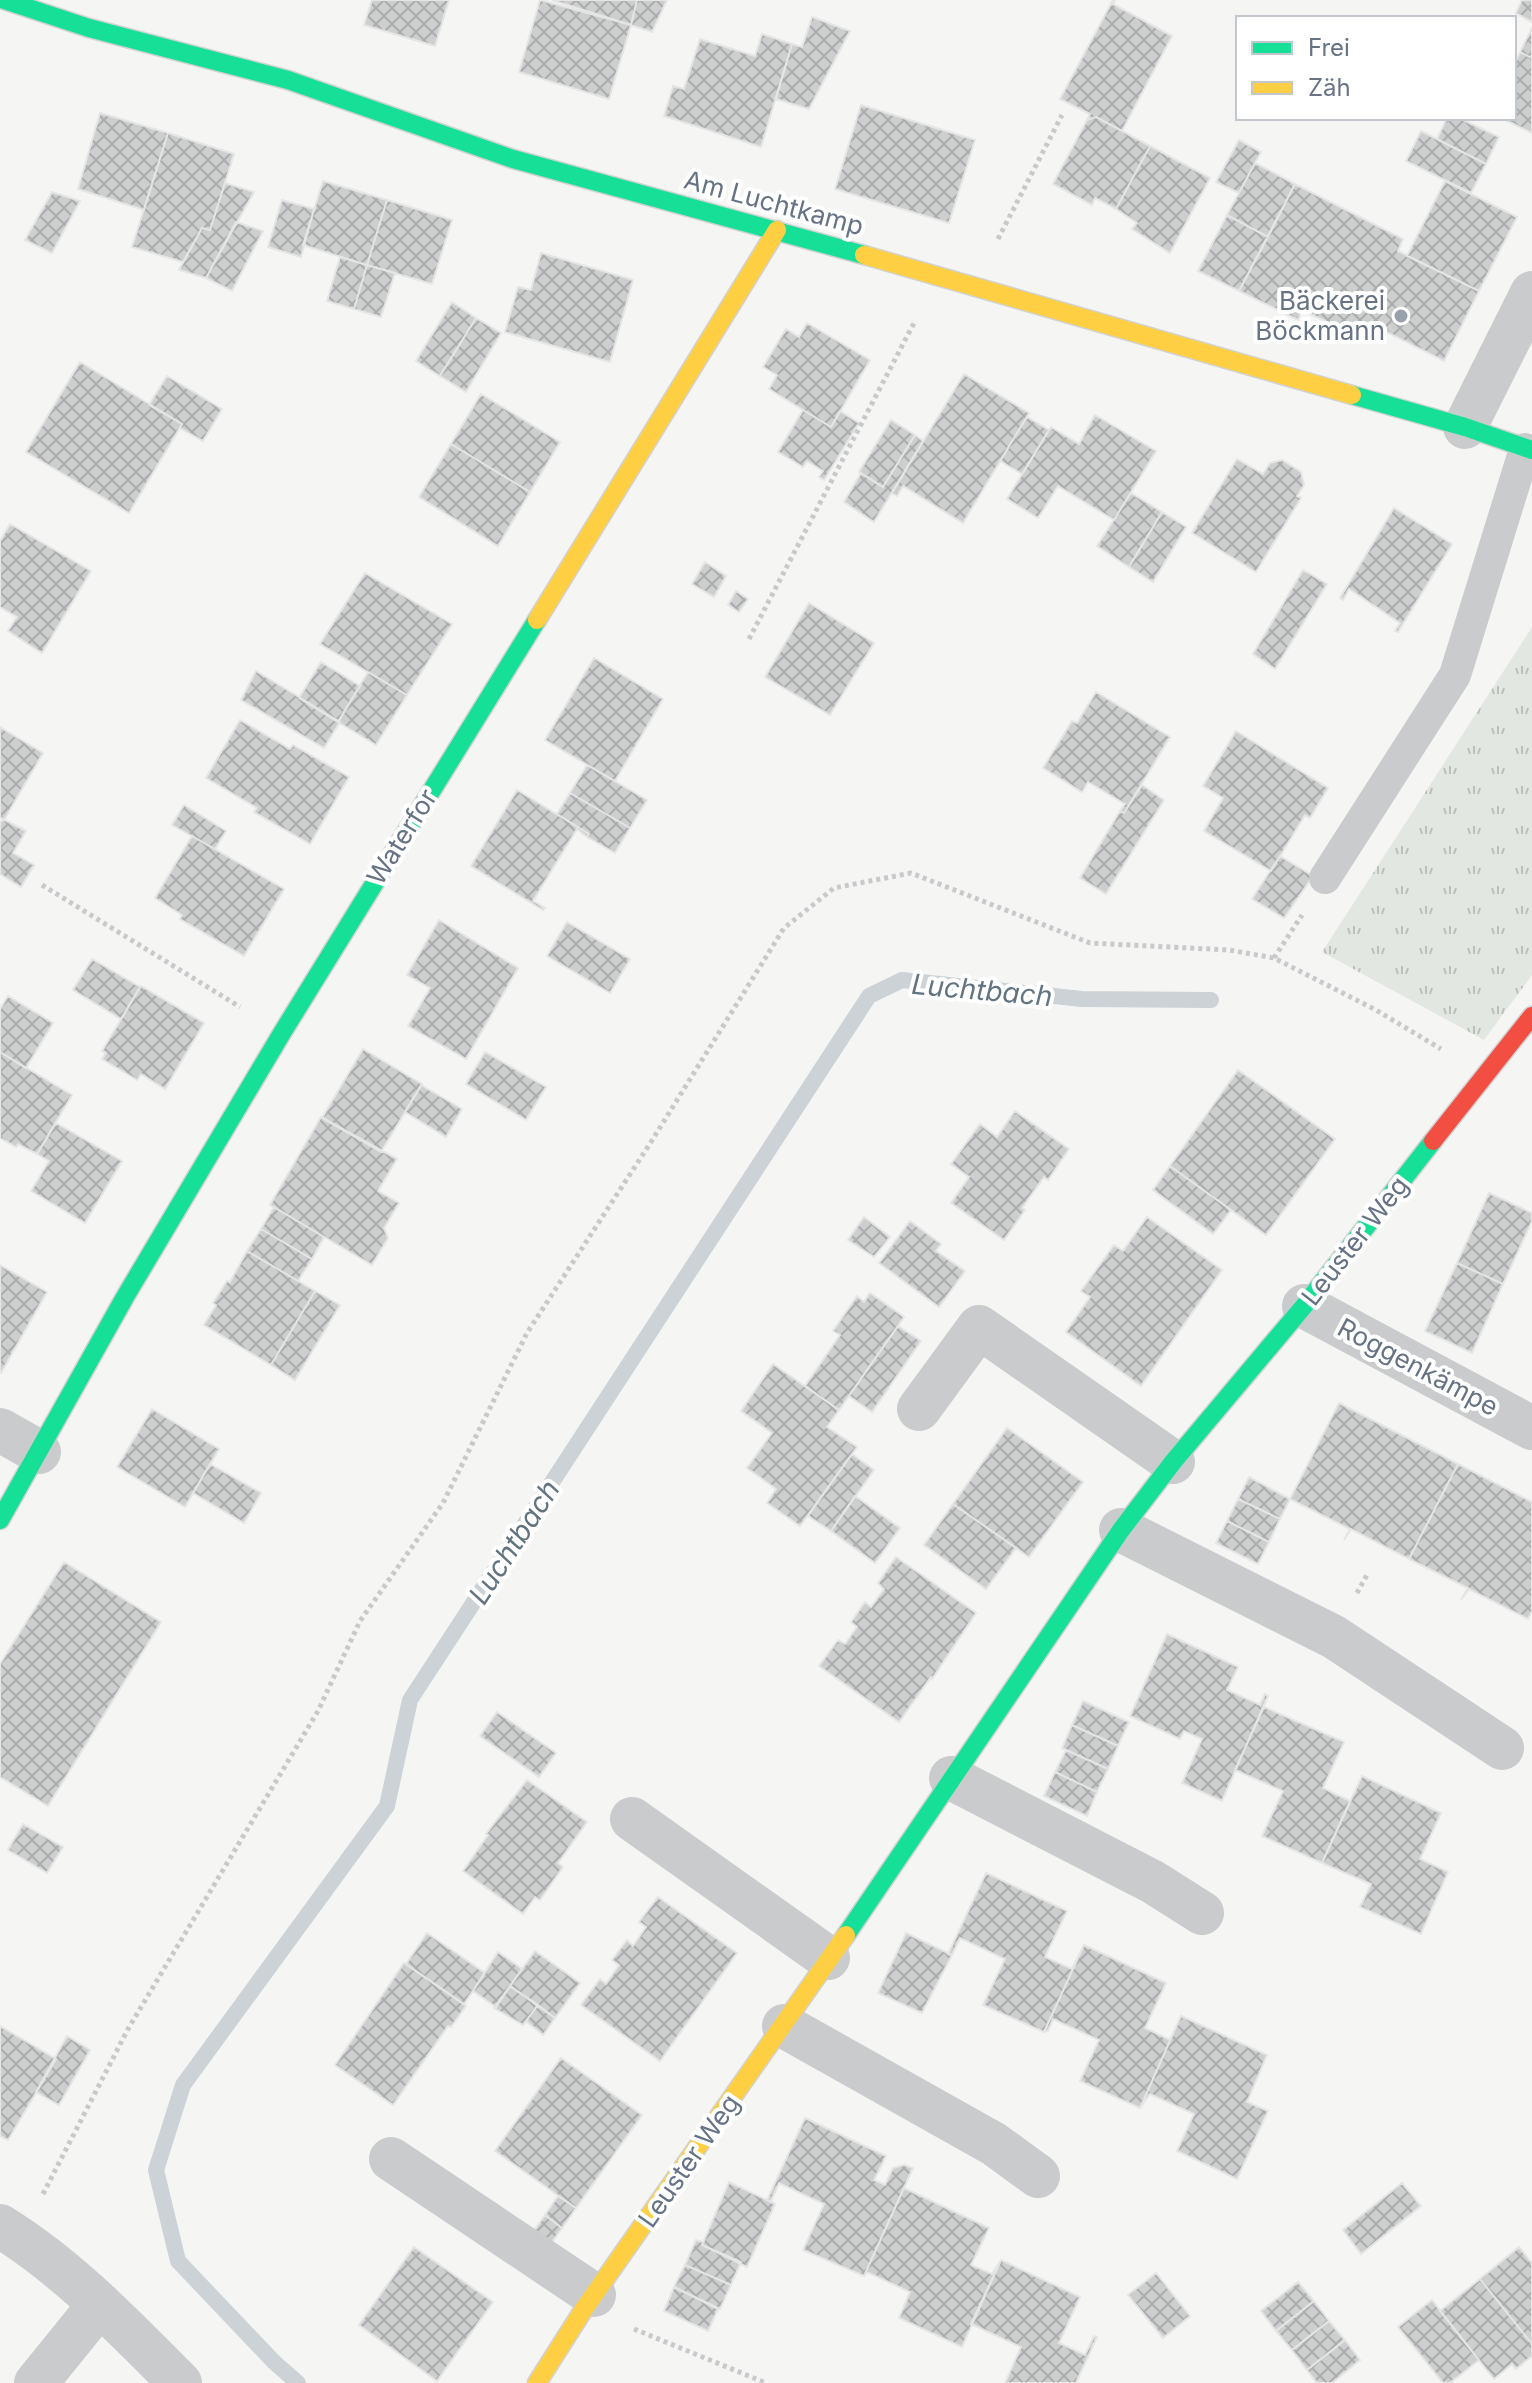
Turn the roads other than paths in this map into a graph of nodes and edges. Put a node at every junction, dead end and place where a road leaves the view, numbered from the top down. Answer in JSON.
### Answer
{"nodes":[{"id":1,"x":4,"y":0,"type":"edge"},
{"id":2,"x":777,"y":230,"type":"junction"},
{"id":3,"x":1532,"y":293,"type":"edge"},
{"id":4,"x":1465,"y":427,"type":"junction"},
{"id":5,"x":1528,"y":449,"type":"edge"},
{"id":6,"x":1325,"y":878,"type":"dead end"},
{"id":7,"x":1532,"y":1016,"type":"edge"},
{"id":8,"x":1304,"y":1306,"type":"junction"},
{"id":9,"x":919,"y":1409,"type":"dead end"},
{"id":10,"x":1532,"y":1428,"type":"edge"},
{"id":11,"x":0,"y":1430,"type":"edge"},
{"id":12,"x":39,"y":1452,"type":"junction"},
{"id":13,"x":1173,"y":1462,"type":"junction"},
{"id":14,"x":0,"y":1520,"type":"edge"},
{"id":15,"x":1121,"y":1530,"type":"junction"},
{"id":16,"x":1502,"y":1748,"type":"dead end"},
{"id":17,"x":951,"y":1778,"type":"junction"},
{"id":18,"x":632,"y":1819,"type":"dead end"},
{"id":19,"x":1202,"y":1913,"type":"dead end"},
{"id":20,"x":828,"y":1958,"type":"junction"},
{"id":21,"x":784,"y":2026,"type":"junction"},
{"id":22,"x":391,"y":2159,"type":"dead end"},
{"id":23,"x":1038,"y":2176,"type":"dead end"},
{"id":24,"x":10,"y":2232,"type":"edge"},
{"id":25,"x":589,"y":2302,"type":"junction"},
{"id":26,"x":100,"y":2304,"type":"junction"},
{"id":27,"x":36,"y":2383,"type":"edge"},
{"id":28,"x":180,"y":2383,"type":"edge"},
{"id":29,"x":537,"y":2383,"type":"edge"}],
"edges":[{"from":1,"to":2,"type":"street","name":"Am Luchtkamp"},
{"from":2,"to":4,"type":"street","name":"Am Luchtkamp"},
{"from":2,"to":12,"type":"street","name":"Waterfor"},
{"from":3,"to":4,"type":"street"},
{"from":4,"to":5,"type":"street","name":"Am Luchtkamp"},
{"from":5,"to":6,"type":"lane"},
{"from":7,"to":8,"type":"street","name":"Leuster Weg"},
{"from":8,"to":10,"type":"street","name":"Roggenkämpe"},
{"from":8,"to":13,"type":"street","name":"Leuster Weg"},
{"from":9,"to":13,"type":"street"},
{"from":11,"to":12,"type":"street"},
{"from":12,"to":14,"type":"street","name":"Waterfor"},
{"from":13,"to":15,"type":"street","name":"Leuster Weg"},
{"from":15,"to":16,"type":"street"},
{"from":15,"to":17,"type":"street","name":"Leuster Weg"},
{"from":17,"to":19,"type":"street"},
{"from":17,"to":20,"type":"street","name":"Leuster Weg"},
{"from":18,"to":20,"type":"street"},
{"from":20,"to":21,"type":"street","name":"Leuster Weg"},
{"from":21,"to":23,"type":"street"},
{"from":21,"to":25,"type":"street","name":"Leuster Weg"},
{"from":22,"to":25,"type":"street"},
{"from":24,"to":26,"type":"street"},
{"from":25,"to":29,"type":"street","name":"Leuster Weg"},
{"from":26,"to":27,"type":"street"},
{"from":26,"to":28,"type":"street"}]}
